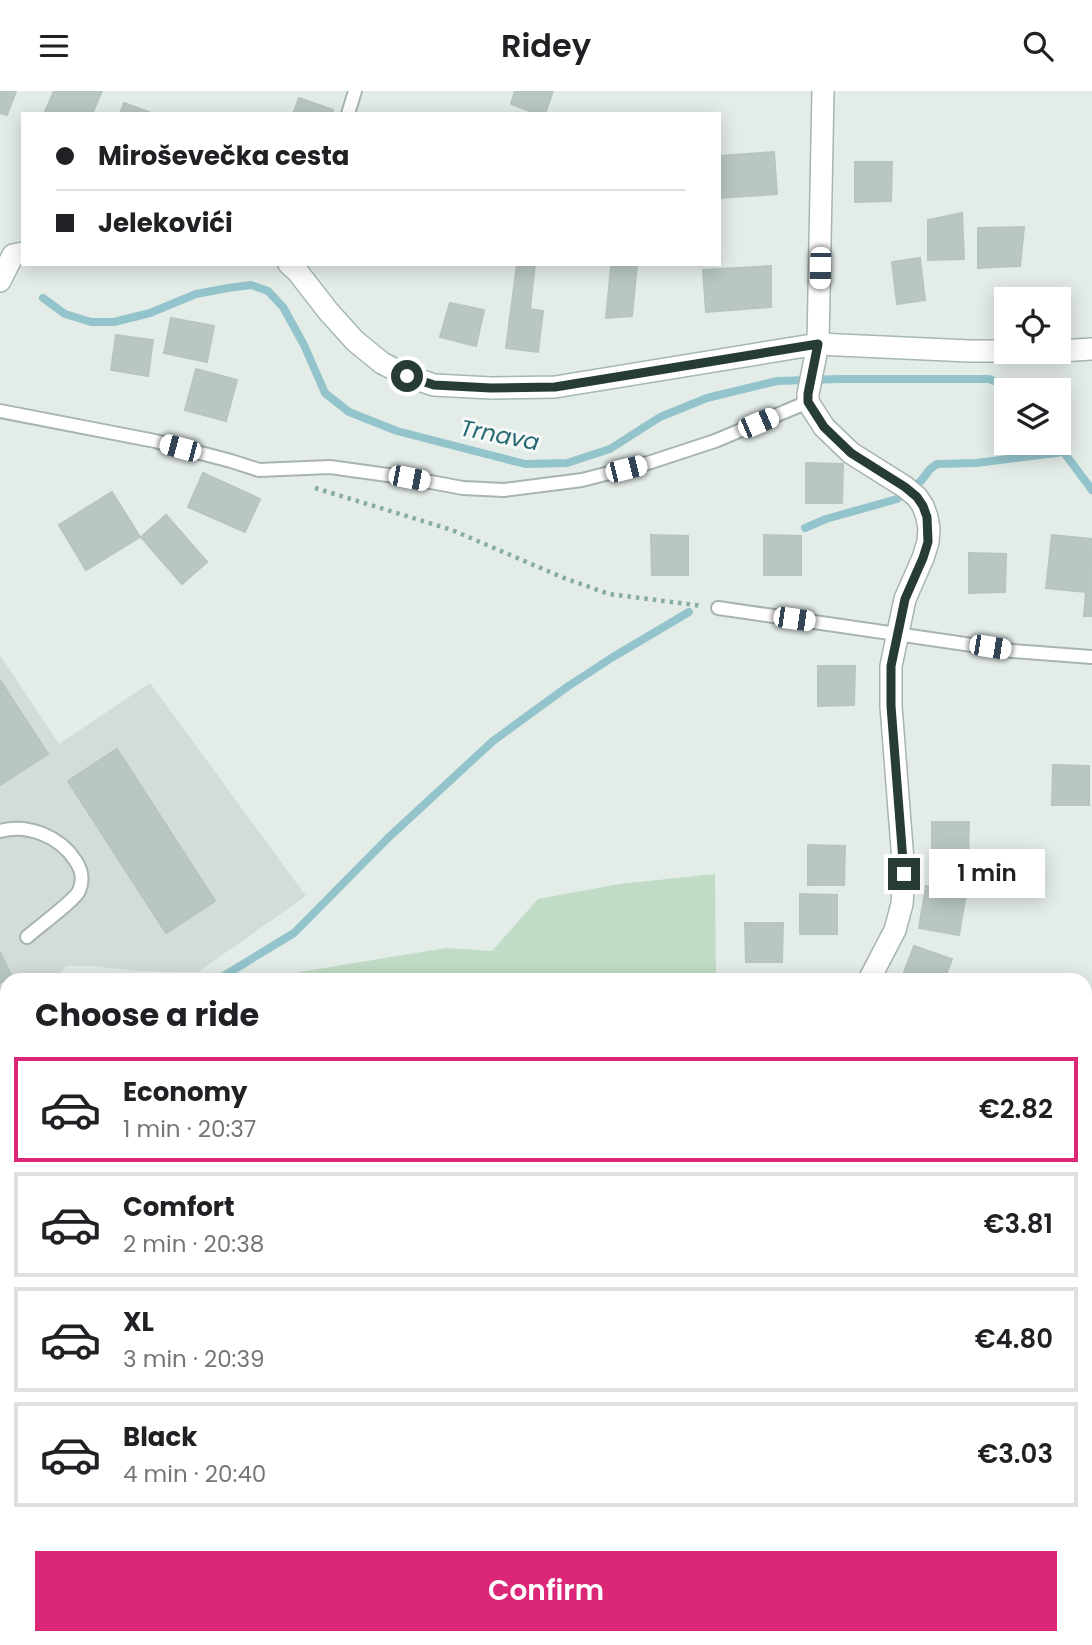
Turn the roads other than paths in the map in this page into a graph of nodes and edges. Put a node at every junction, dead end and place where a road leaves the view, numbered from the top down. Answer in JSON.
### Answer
{"nodes":[{"id":1,"x":355,"y":91,"type":"edge"},
{"id":2,"x":823,"y":91,"type":"edge"},
{"id":3,"x":349,"y":112,"type":"edge"},
{"id":4,"x":12,"y":252,"type":"edge"},
{"id":5,"x":295,"y":267,"type":"edge"},
{"id":6,"x":0,"y":281,"type":"edge"},
{"id":7,"x":818,"y":344,"type":"junction"},
{"id":8,"x":1092,"y":349,"type":"edge"},
{"id":9,"x":1071,"y":350,"type":"edge"},
{"id":10,"x":994,"y":351,"type":"edge"},
{"id":11,"x":808,"y":398,"type":"junction"},
{"id":12,"x":0,"y":411,"type":"edge"},
{"id":13,"x":718,"y":608,"type":"road end"},
{"id":14,"x":897,"y":633,"type":"junction"},
{"id":15,"x":1092,"y":657,"type":"edge"},
{"id":16,"x":0,"y":831,"type":"edge"},
{"id":17,"x":27,"y":937,"type":"dead end"},
{"id":18,"x":872,"y":973,"type":"edge"}],
"edges":[{"from":1,"to":3,"type":"lane"},
{"from":2,"to":7,"type":"street"},
{"from":4,"to":6,"type":"street"},
{"from":5,"to":7,"type":"street"},
{"from":7,"to":10,"type":"street"},
{"from":7,"to":11,"type":"street"},
{"from":8,"to":9,"type":"street"},
{"from":11,"to":12,"type":"lane"},
{"from":11,"to":14,"type":"street"},
{"from":13,"to":14,"type":"lane"},
{"from":14,"to":15,"type":"lane"},
{"from":14,"to":18,"type":"street"},
{"from":16,"to":17,"type":"lane"}]}
